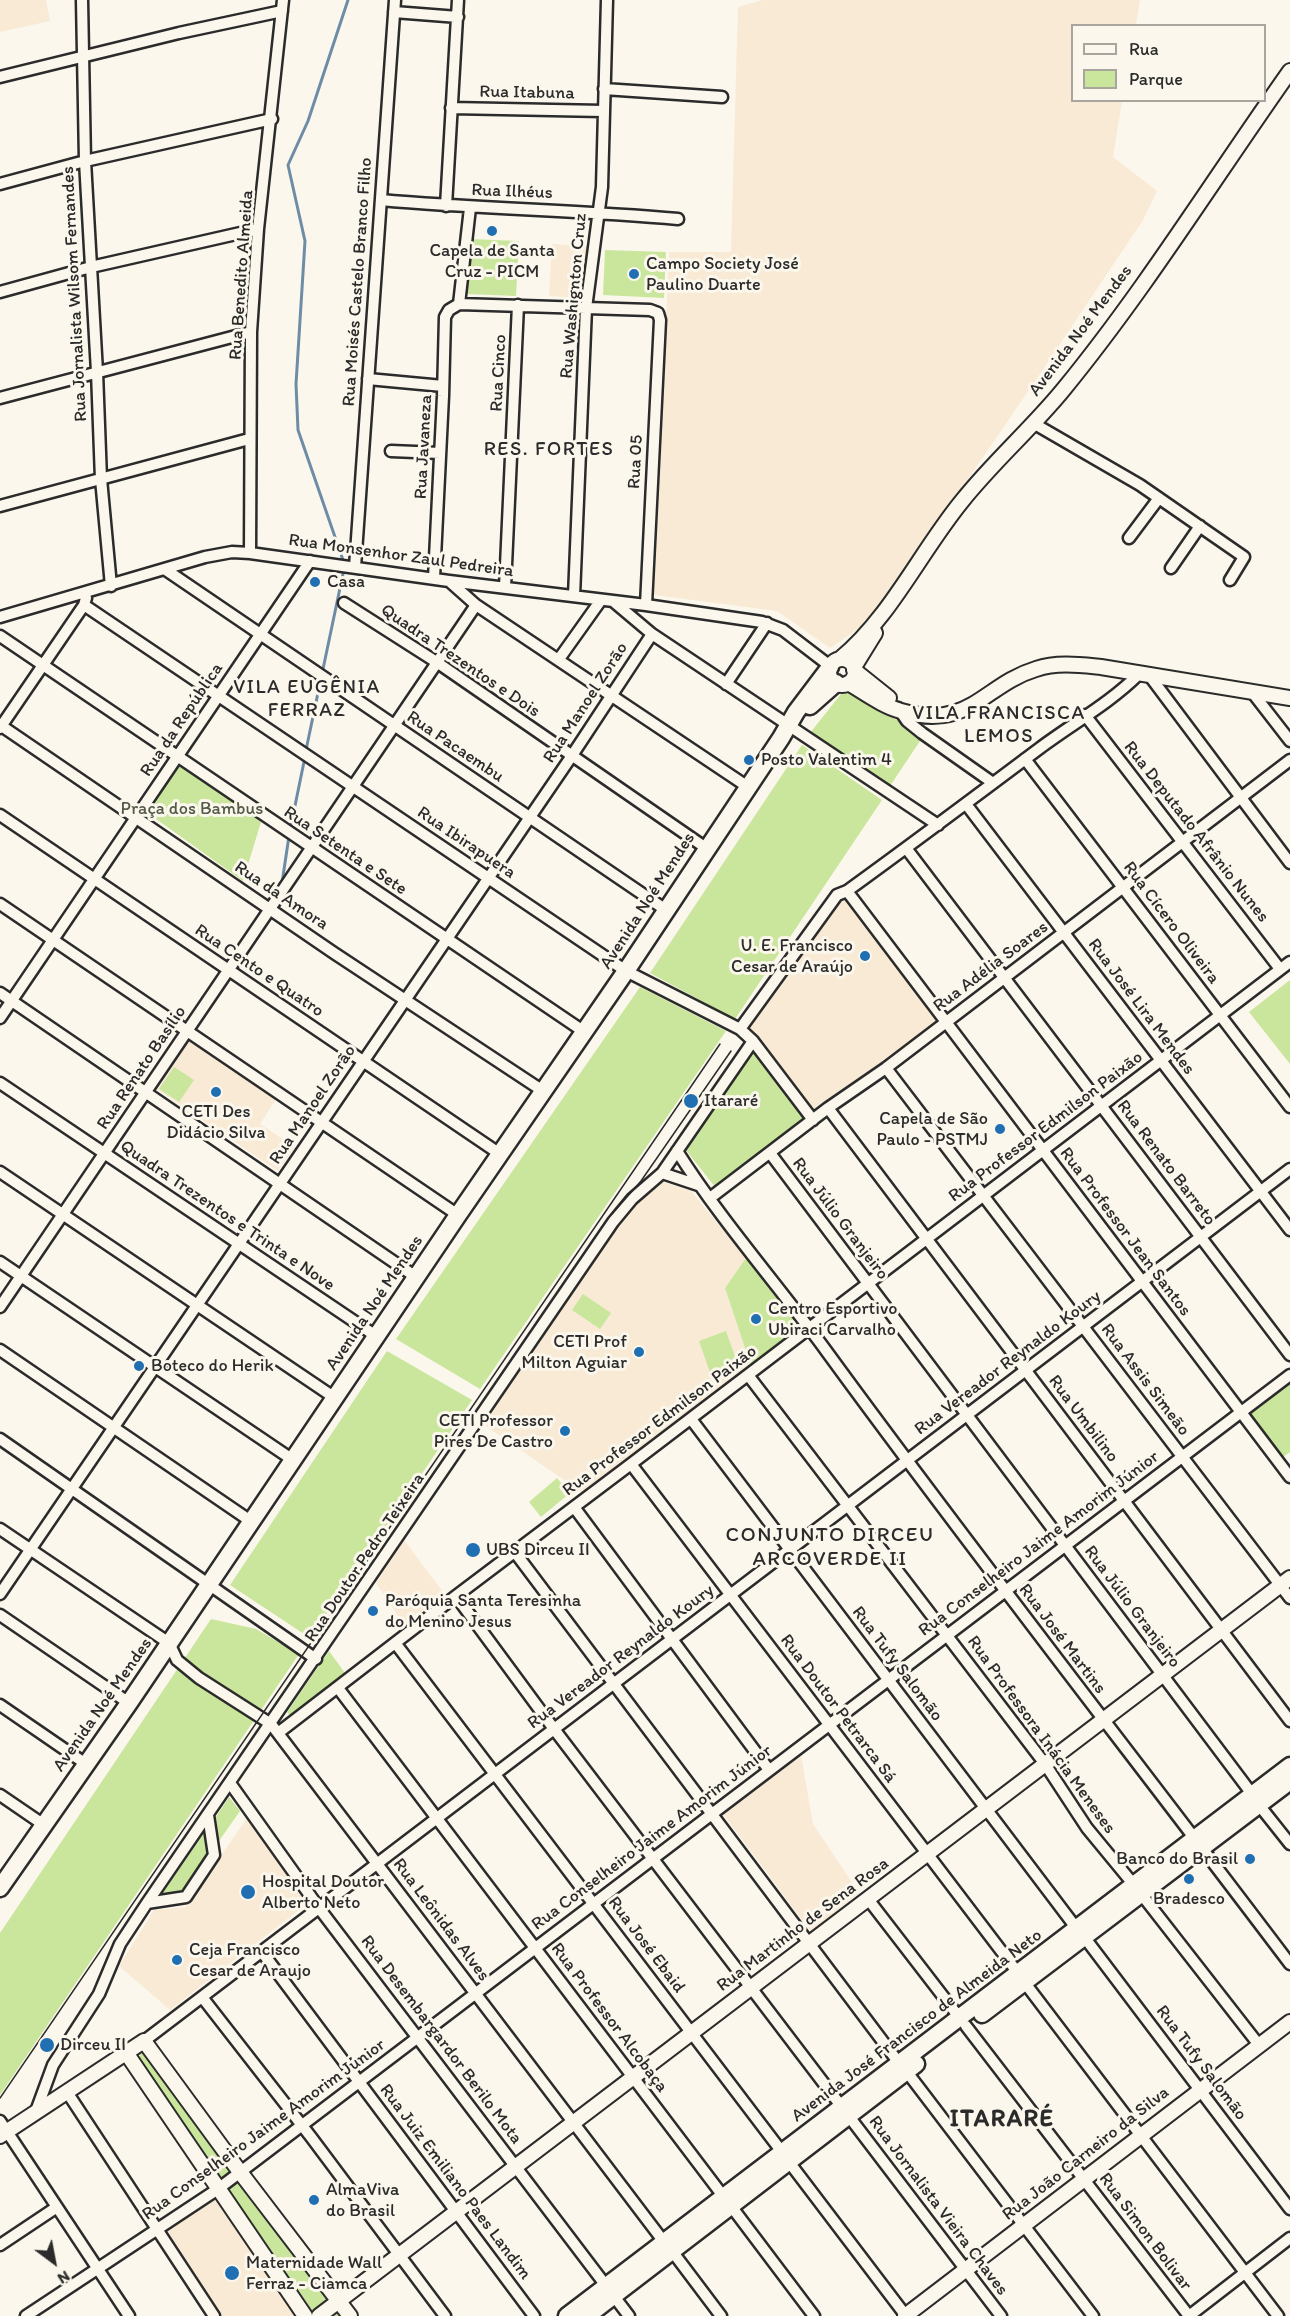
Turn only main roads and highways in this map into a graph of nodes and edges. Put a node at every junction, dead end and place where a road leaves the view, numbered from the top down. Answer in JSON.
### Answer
{"nodes":[{"id":1,"x":841,"y":670,"type":"road end"},
{"id":2,"x":1290,"y":1766,"type":"edge"},
{"id":3,"x":1290,"y":1781,"type":"edge"},
{"id":4,"x":1255,"y":1800,"type":"junction"},
{"id":5,"x":1,"y":1885,"type":"edge"},
{"id":6,"x":610,"y":2291,"type":"junction"},
{"id":7,"x":567,"y":2316,"type":"edge"},
{"id":8,"x":587,"y":2316,"type":"edge"}],
"edges":[{"from":1,"to":5,"type":"main road","name":"Avenida Noé Mendes"},
{"from":2,"to":4,"type":"main road","name":"Avenida José Francisco de Almeida Neto"},
{"from":3,"to":4,"type":"main road","name":"Avenida José Francisco de Almeida Neto"},
{"from":4,"to":6,"type":"main road","name":"Avenida José Francisco de Almeida Neto"},
{"from":6,"to":7,"type":"main road","name":"Avenida José Francisco de Almeida Neto"},
{"from":6,"to":8,"type":"main road","name":"Avenida José Francisco de Almeida Neto"}]}
